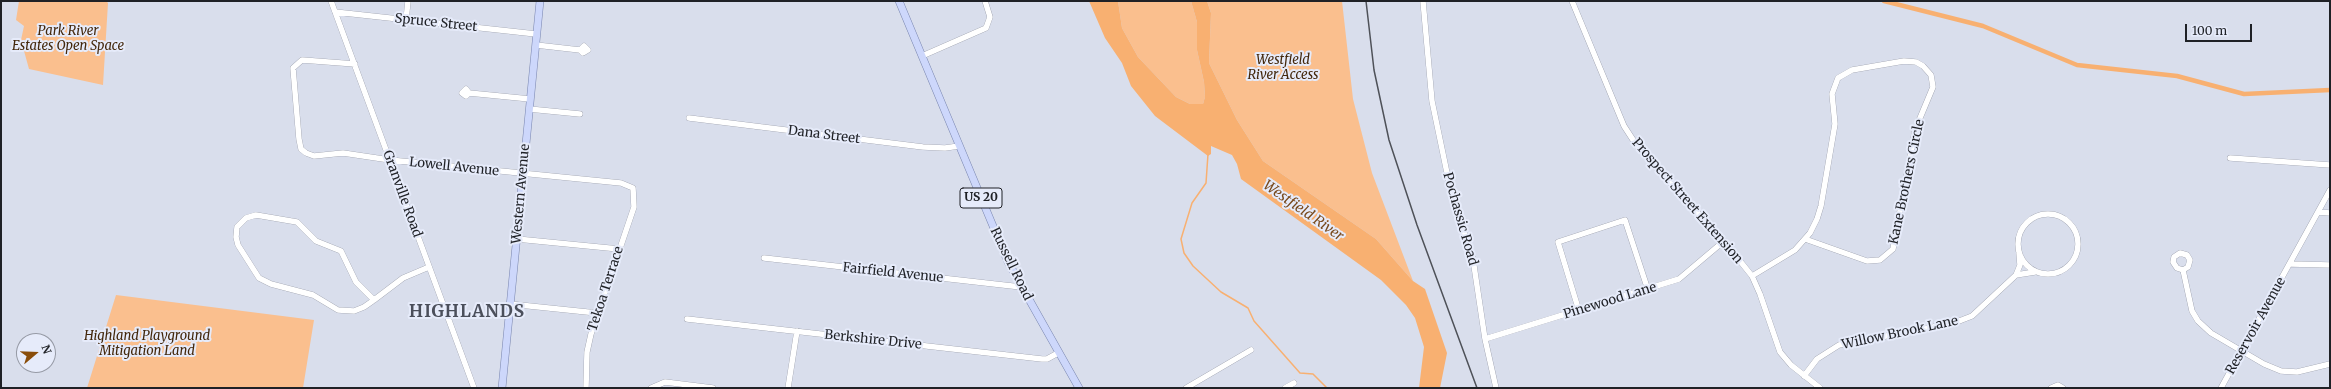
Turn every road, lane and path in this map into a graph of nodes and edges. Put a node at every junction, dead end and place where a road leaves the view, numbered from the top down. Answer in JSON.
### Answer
{"nodes":[{"id":1,"x":331,"y":1,"type":"edge"},
{"id":2,"x":408,"y":1,"type":"edge"},
{"id":3,"x":540,"y":1,"type":"edge"},
{"id":4,"x":900,"y":1,"type":"edge"},
{"id":5,"x":985,"y":1,"type":"edge"},
{"id":6,"x":1423,"y":1,"type":"edge"},
{"id":7,"x":1572,"y":1,"type":"edge"},
{"id":8,"x":335,"y":12,"type":"junction"},
{"id":9,"x":406,"y":20,"type":"junction"},
{"id":10,"x":536,"y":34,"type":"junction"},
{"id":11,"x":536,"y":45,"type":"junction"},
{"id":12,"x":580,"y":50,"type":"dead end"},
{"id":13,"x":922,"y":56,"type":"junction"},
{"id":14,"x":355,"y":64,"type":"junction"},
{"id":15,"x":469,"y":93,"type":"dead end"},
{"id":16,"x":530,"y":99,"type":"junction"},
{"id":17,"x":529,"y":109,"type":"junction"},
{"id":18,"x":580,"y":114,"type":"dead end"},
{"id":19,"x":689,"y":118,"type":"dead end"},
{"id":20,"x":959,"y":146,"type":"junction"},
{"id":21,"x":2230,"y":158,"type":"dead end"},
{"id":22,"x":390,"y":160,"type":"junction"},
{"id":23,"x":2330,"y":165,"type":"edge"},
{"id":24,"x":523,"y":175,"type":"junction"},
{"id":25,"x":2330,"y":190,"type":"edge"},
{"id":26,"x":634,"y":192,"type":"joint"},
{"id":27,"x":2318,"y":212,"type":"junction"},
{"id":28,"x":2330,"y":213,"type":"edge"},
{"id":29,"x":517,"y":239,"type":"junction"},
{"id":30,"x":1805,"y":239,"type":"junction"},
{"id":31,"x":1724,"y":241,"type":"junction"},
{"id":32,"x":619,"y":249,"type":"junction"},
{"id":33,"x":2019,"y":253,"type":"junction"},
{"id":34,"x":764,"y":258,"type":"dead end"},
{"id":35,"x":2290,"y":264,"type":"junction"},
{"id":36,"x":2330,"y":265,"type":"edge"},
{"id":37,"x":429,"y":267,"type":"junction"},
{"id":38,"x":2183,"y":270,"type":"dead end"},
{"id":39,"x":2035,"y":272,"type":"junction"},
{"id":40,"x":2016,"y":275,"type":"junction"},
{"id":41,"x":1752,"y":276,"type":"junction"},
{"id":42,"x":1021,"y":287,"type":"junction"},
{"id":43,"x":1648,"y":290,"type":"junction"},
{"id":44,"x":374,"y":300,"type":"junction"},
{"id":45,"x":510,"y":304,"type":"junction"},
{"id":46,"x":1579,"y":311,"type":"junction"},
{"id":47,"x":597,"y":313,"type":"junction"},
{"id":48,"x":687,"y":319,"type":"dead end"},
{"id":49,"x":797,"y":331,"type":"junction"},
{"id":50,"x":1485,"y":340,"type":"junction"},
{"id":51,"x":1251,"y":350,"type":"dead end"},
{"id":52,"x":2242,"y":351,"type":"junction"},
{"id":53,"x":1058,"y":353,"type":"junction"},
{"id":54,"x":2330,"y":364,"type":"edge"},
{"id":55,"x":1804,"y":376,"type":"junction"},
{"id":56,"x":1294,"y":383,"type":"dead end"},
{"id":57,"x":474,"y":388,"type":"edge"},
{"id":58,"x":502,"y":388,"type":"edge"},
{"id":59,"x":586,"y":388,"type":"edge"},
{"id":60,"x":651,"y":388,"type":"edge"},
{"id":61,"x":713,"y":388,"type":"edge"},
{"id":62,"x":788,"y":388,"type":"edge"},
{"id":63,"x":1079,"y":388,"type":"edge"},
{"id":64,"x":1186,"y":388,"type":"edge"},
{"id":65,"x":1285,"y":388,"type":"edge"},
{"id":66,"x":1496,"y":388,"type":"edge"},
{"id":67,"x":1820,"y":388,"type":"edge"},
{"id":68,"x":2051,"y":388,"type":"edge"},
{"id":69,"x":2063,"y":388,"type":"edge"},
{"id":70,"x":2221,"y":388,"type":"edge"}],
"edges":[{"from":1,"to":8,"type":"street","name":"Granville Road"},
{"from":2,"to":9,"type":"street"},
{"from":3,"to":10,"type":"main road","name":"Western Avenue"},
{"from":4,"to":13,"type":"main road","name":"Russell Road","number":"US 20"},
{"from":5,"to":13,"type":"street"},
{"from":6,"to":50,"type":"street","name":"Pochassic Road"},
{"from":7,"to":31,"type":"street","name":"Prospect Street Extension"},
{"from":8,"to":9,"type":"street","name":"Spruce Street"},
{"from":8,"to":14,"type":"street","name":"Granville Road"},
{"from":9,"to":10,"type":"street","name":"Spruce Street"},
{"from":10,"to":11,"type":"main road","name":"Western Avenue"},
{"from":11,"to":12,"type":"street"},
{"from":11,"to":16,"type":"main road","name":"Western Avenue"},
{"from":13,"to":20,"type":"main road","name":"Russell Road","number":"US 20"},
{"from":14,"to":22,"type":"street","name":"Granville Road"},
{"from":14,"to":22,"type":"street","name":"Lowell Avenue"},
{"from":15,"to":16,"type":"street"},
{"from":16,"to":17,"type":"main road","name":"Western Avenue"},
{"from":17,"to":18,"type":"street"},
{"from":17,"to":24,"type":"main road","name":"Western Avenue"},
{"from":19,"to":20,"type":"street","name":"Dana Street"},
{"from":20,"to":42,"type":"main road","name":"Russell Road","number":"US 20"},
{"from":21,"to":23,"type":"street"},
{"from":22,"to":24,"type":"street","name":"Lowell Avenue"},
{"from":22,"to":37,"type":"street","name":"Granville Road"},
{"from":24,"to":26,"type":"street","name":"Lowell Avenue"},
{"from":24,"to":29,"type":"main road","name":"Western Avenue"},
{"from":25,"to":27,"type":"street","name":"Reservoir Avenue"},
{"from":26,"to":32,"type":"street","name":"Tekoa Terrace"},
{"from":27,"to":28,"type":"street"},
{"from":27,"to":35,"type":"street","name":"Reservoir Avenue"},
{"from":29,"to":32,"type":"street"},
{"from":29,"to":45,"type":"main road","name":"Western Avenue"},
{"from":30,"to":30,"type":"street","name":"Kane Brothers Circle"},
{"from":30,"to":41,"type":"street","name":"Kane Brothers Circle"},
{"from":31,"to":41,"type":"street","name":"Prospect Street Extension"},
{"from":31,"to":43,"type":"street","name":"Pinewood Lane"},
{"from":32,"to":47,"type":"street","name":"Tekoa Terrace"},
{"from":33,"to":39,"type":"street"},
{"from":33,"to":39,"type":"street"},
{"from":33,"to":40,"type":"street"},
{"from":34,"to":42,"type":"street","name":"Fairfield Avenue"},
{"from":35,"to":36,"type":"street"},
{"from":35,"to":52,"type":"street","name":"Reservoir Avenue"},
{"from":37,"to":44,"type":"street"},
{"from":37,"to":57,"type":"street","name":"Granville Road"},
{"from":38,"to":52,"type":"street"},
{"from":39,"to":40,"type":"street"},
{"from":40,"to":55,"type":"street","name":"Willow Brook Lane"},
{"from":41,"to":55,"type":"street","name":"Prospect Street Extension"},
{"from":42,"to":53,"type":"main road","name":"Russell Road","number":"US 20"},
{"from":43,"to":46,"type":"street","name":"Pinewood Lane"},
{"from":43,"to":46,"type":"street"},
{"from":44,"to":44,"type":"street"},
{"from":45,"to":47,"type":"street"},
{"from":45,"to":58,"type":"main road","name":"Western Avenue"},
{"from":46,"to":50,"type":"street","name":"Pinewood Lane"},
{"from":47,"to":59,"type":"street","name":"Tekoa Terrace"},
{"from":48,"to":49,"type":"street","name":"Berkshire Drive"},
{"from":49,"to":53,"type":"street","name":"Berkshire Drive"},
{"from":49,"to":62,"type":"street"},
{"from":50,"to":66,"type":"street","name":"Pochassic Road"},
{"from":51,"to":64,"type":"street"},
{"from":52,"to":54,"type":"street"},
{"from":52,"to":70,"type":"street","name":"Reservoir Avenue"},
{"from":53,"to":63,"type":"main road","name":"Russell Road","number":"US 20"},
{"from":55,"to":67,"type":"street","name":"Prospect Street Extension"},
{"from":56,"to":65,"type":"street"},
{"from":60,"to":61,"type":"street"},
{"from":68,"to":69,"type":"street"}]}
